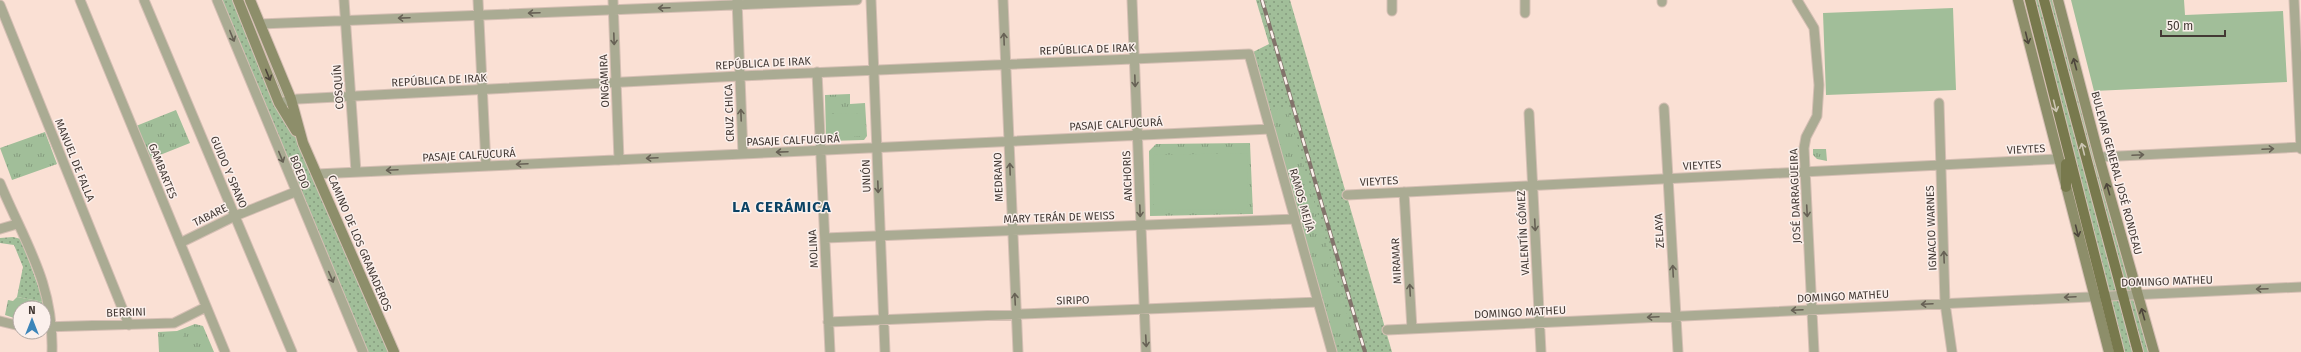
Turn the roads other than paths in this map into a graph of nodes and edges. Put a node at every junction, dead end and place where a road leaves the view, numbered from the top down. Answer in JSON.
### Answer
{"nodes":[{"id":1,"x":80,"y":0,"type":"edge"},
{"id":2,"x":144,"y":0,"type":"edge"},
{"id":3,"x":217,"y":0,"type":"edge"},
{"id":4,"x":238,"y":0,"type":"edge"},
{"id":5,"x":250,"y":0,"type":"edge"},
{"id":6,"x":344,"y":0,"type":"edge"},
{"id":7,"x":478,"y":0,"type":"edge"},
{"id":8,"x":613,"y":0,"type":"edge"},
{"id":9,"x":857,"y":0,"type":"edge"},
{"id":10,"x":871,"y":0,"type":"edge"},
{"id":11,"x":1003,"y":0,"type":"edge"},
{"id":12,"x":1132,"y":0,"type":"edge"},
{"id":13,"x":1392,"y":0,"type":"edge"},
{"id":14,"x":1524,"y":0,"type":"edge"},
{"id":15,"x":1797,"y":0,"type":"edge"},
{"id":16,"x":2018,"y":0,"type":"edge"},
{"id":17,"x":2030,"y":0,"type":"edge"},
{"id":18,"x":2044,"y":0,"type":"edge"},
{"id":19,"x":2058,"y":0,"type":"edge"},
{"id":20,"x":2294,"y":0,"type":"edge"},
{"id":21,"x":737,"y":2,"type":"edge"},
{"id":22,"x":0,"y":4,"type":"edge"},
{"id":23,"x":613,"y":10,"type":"junction"},
{"id":24,"x":1392,"y":11,"type":"dead end"},
{"id":25,"x":1525,"y":13,"type":"dead end"},
{"id":26,"x":479,"y":15,"type":"junction"},
{"id":27,"x":345,"y":21,"type":"junction"},
{"id":28,"x":260,"y":24,"type":"junction"},
{"id":29,"x":2299,"y":51,"type":"edge"},
{"id":30,"x":1249,"y":54,"type":"joint"},
{"id":31,"x":1134,"y":59,"type":"junction"},
{"id":32,"x":1005,"y":64,"type":"junction"},
{"id":33,"x":874,"y":69,"type":"junction"},
{"id":34,"x":817,"y":72,"type":"junction"},
{"id":35,"x":740,"y":76,"type":"junction"},
{"id":36,"x":616,"y":83,"type":"junction"},
{"id":37,"x":482,"y":90,"type":"junction"},
{"id":38,"x":352,"y":96,"type":"junction"},
{"id":39,"x":291,"y":99,"type":"junction"},
{"id":40,"x":279,"y":103,"type":"junction"},
{"id":41,"x":1939,"y":103,"type":"dead end"},
{"id":42,"x":1664,"y":108,"type":"dead end"},
{"id":43,"x":1529,"y":113,"type":"dead end"},
{"id":44,"x":1270,"y":128,"type":"junction"},
{"id":45,"x":1137,"y":135,"type":"junction"},
{"id":46,"x":1009,"y":142,"type":"junction"},
{"id":47,"x":303,"y":143,"type":"junction"},
{"id":48,"x":877,"y":148,"type":"junction"},
{"id":49,"x":2301,"y":148,"type":"edge"},
{"id":50,"x":2067,"y":150,"type":"junction"},
{"id":51,"x":821,"y":151,"type":"junction"},
{"id":52,"x":743,"y":154,"type":"junction"},
{"id":53,"x":2099,"y":157,"type":"junction"},
{"id":54,"x":2058,"y":159,"type":"junction"},
{"id":55,"x":619,"y":160,"type":"junction"},
{"id":56,"x":1941,"y":165,"type":"junction"},
{"id":57,"x":486,"y":166,"type":"junction"},
{"id":58,"x":356,"y":172,"type":"junction"},
{"id":59,"x":1805,"y":172,"type":"junction"},
{"id":60,"x":317,"y":174,"type":"junction"},
{"id":61,"x":1668,"y":179,"type":"junction"},
{"id":62,"x":0,"y":183,"type":"edge"},
{"id":63,"x":1533,"y":186,"type":"junction"},
{"id":64,"x":2066,"y":187,"type":"junction"},
{"id":65,"x":295,"y":192,"type":"junction"},
{"id":66,"x":1404,"y":192,"type":"junction"},
{"id":67,"x":1347,"y":195,"type":"dead end"},
{"id":68,"x":234,"y":216,"type":"junction"},
{"id":69,"x":1295,"y":219,"type":"junction"},
{"id":70,"x":17,"y":224,"type":"junction"},
{"id":71,"x":1141,"y":225,"type":"junction"},
{"id":72,"x":0,"y":229,"type":"edge"},
{"id":73,"x":1012,"y":230,"type":"junction"},
{"id":74,"x":880,"y":236,"type":"junction"},
{"id":75,"x":825,"y":238,"type":"junction"},
{"id":76,"x":180,"y":243,"type":"junction"},
{"id":77,"x":2301,"y":287,"type":"edge"},
{"id":78,"x":2137,"y":294,"type":"junction"},
{"id":79,"x":2104,"y":295,"type":"junction"},
{"id":80,"x":2122,"y":295,"type":"junction"},
{"id":81,"x":2093,"y":296,"type":"junction"},
{"id":82,"x":47,"y":300,"type":"edge"},
{"id":83,"x":1318,"y":302,"type":"junction"},
{"id":84,"x":1945,"y":303,"type":"junction"},
{"id":85,"x":206,"y":307,"type":"junction"},
{"id":86,"x":1144,"y":309,"type":"junction"},
{"id":87,"x":1813,"y":310,"type":"junction"},
{"id":88,"x":1016,"y":315,"type":"junction"},
{"id":89,"x":1675,"y":316,"type":"junction"},
{"id":90,"x":883,"y":320,"type":"junction"},
{"id":91,"x":0,"y":321,"type":"edge"},
{"id":92,"x":828,"y":322,"type":"junction"},
{"id":93,"x":1540,"y":323,"type":"junction"},
{"id":94,"x":12,"y":324,"type":"edge"},
{"id":95,"x":129,"y":325,"type":"junction"},
{"id":96,"x":52,"y":327,"type":"edge"},
{"id":97,"x":1412,"y":329,"type":"junction"},
{"id":98,"x":1387,"y":330,"type":"dead end"},
{"id":99,"x":50,"y":340,"type":"edge"},
{"id":100,"x":52,"y":352,"type":"edge"},
{"id":101,"x":224,"y":352,"type":"edge"},
{"id":102,"x":292,"y":352,"type":"edge"},
{"id":103,"x":363,"y":352,"type":"edge"},
{"id":104,"x":394,"y":352,"type":"edge"},
{"id":105,"x":830,"y":352,"type":"edge"},
{"id":106,"x":884,"y":352,"type":"edge"},
{"id":107,"x":1018,"y":352,"type":"edge"},
{"id":108,"x":1146,"y":352,"type":"edge"},
{"id":109,"x":1332,"y":352,"type":"edge"},
{"id":110,"x":1541,"y":352,"type":"edge"},
{"id":111,"x":1678,"y":352,"type":"edge"},
{"id":112,"x":1814,"y":352,"type":"edge"},
{"id":113,"x":1952,"y":352,"type":"edge"},
{"id":114,"x":2109,"y":352,"type":"edge"},
{"id":115,"x":2119,"y":352,"type":"edge"},
{"id":116,"x":2138,"y":352,"type":"edge"},
{"id":117,"x":2154,"y":352,"type":"edge"}],
"edges":[{"from":1,"to":76,"type":"street","name":"GAMBARTES"},
{"from":2,"to":68,"type":"street","name":"GUIDO Y SPANO"},
{"from":3,"to":65,"type":"street","name":"BOEDO","one_way":true},
{"from":4,"to":40,"type":"main road","name":"CAMINO DE LOS GRANADEROS","one_way":true},
{"from":5,"to":28,"type":"main road","name":"CAMINO DE LOS GRANADEROS"},
{"from":6,"to":27,"type":"street","name":"COSQUÍN"},
{"from":7,"to":26,"type":"street"},
{"from":8,"to":23,"type":"street","name":"ONGAMIRA"},
{"from":9,"to":21,"type":"street"},
{"from":10,"to":33,"type":"street","name":"UNIÓN"},
{"from":32,"to":11,"type":"street","name":"MEDRANO","one_way":true},
{"from":12,"to":31,"type":"street","name":"ANCHORIS"},
{"from":13,"to":24,"type":"street"},
{"from":14,"to":25,"type":"street"},
{"from":15,"to":59,"type":"street","name":"JOSÉ DARRAGUEIRA"},
{"from":16,"to":54,"type":"main road","one_way":true},
{"from":17,"to":50,"type":"main road","one_way":true},
{"from":80,"to":18,"type":"main road","one_way":true},
{"from":53,"to":19,"type":"main road","name":"BULEVAR GENERAL JOSÉ RONDEAU","one_way":true},
{"from":20,"to":29,"type":"street"},
{"from":21,"to":23,"type":"street","one_way":true},
{"from":21,"to":35,"type":"street","name":"CRUZ CHICA"},
{"from":22,"to":95,"type":"street","name":"MANUEL DE FALLA"},
{"from":23,"to":26,"type":"street","one_way":true},
{"from":23,"to":36,"type":"street","name":"ONGAMIRA","one_way":true},
{"from":26,"to":27,"type":"street","one_way":true},
{"from":26,"to":37,"type":"street"},
{"from":27,"to":28,"type":"street"},
{"from":27,"to":38,"type":"street","name":"COSQUÍN"},
{"from":28,"to":39,"type":"main road","name":"CAMINO DE LOS GRANADEROS"},
{"from":29,"to":49,"type":"street"},
{"from":30,"to":31,"type":"street","name":"REPÚBLICA DE IRAK"},
{"from":30,"to":44,"type":"street","name":"RAMOS MEJÍA"},
{"from":31,"to":32,"type":"street","name":"REPÚBLICA DE IRAK"},
{"from":31,"to":45,"type":"street","name":"ANCHORIS","one_way":true},
{"from":32,"to":33,"type":"street","name":"REPÚBLICA DE IRAK"},
{"from":32,"to":46,"type":"street","name":"MEDRANO"},
{"from":33,"to":34,"type":"street","name":"REPÚBLICA DE IRAK"},
{"from":33,"to":48,"type":"street","name":"UNIÓN"},
{"from":34,"to":35,"type":"street","name":"REPÚBLICA DE IRAK"},
{"from":34,"to":51,"type":"street","name":"MOLINA"},
{"from":35,"to":36,"type":"street","name":"REPÚBLICA DE IRAK"},
{"from":52,"to":35,"type":"street","name":"CRUZ CHICA","one_way":true},
{"from":36,"to":37,"type":"street","name":"REPÚBLICA DE IRAK"},
{"from":36,"to":55,"type":"street","name":"ONGAMIRA"},
{"from":37,"to":38,"type":"street","name":"REPÚBLICA DE IRAK"},
{"from":37,"to":57,"type":"street"},
{"from":38,"to":39,"type":"street","name":"REPÚBLICA DE IRAK"},
{"from":38,"to":58,"type":"street","name":"COSQUÍN"},
{"from":39,"to":40,"type":"street","name":"REPÚBLICA DE IRAK"},
{"from":39,"to":47,"type":"main road","name":"CAMINO DE LOS GRANADEROS"},
{"from":40,"to":47,"type":"main road","name":"CAMINO DE LOS GRANADEROS"},
{"from":41,"to":56,"type":"street","name":"IGNACIO WARNES"},
{"from":42,"to":61,"type":"street","name":"ZELAYA"},
{"from":43,"to":63,"type":"street","name":"VALENTÍN GÓMEZ"},
{"from":44,"to":45,"type":"street","name":"PASAJE CALFUCURÁ"},
{"from":44,"to":69,"type":"street","name":"RAMOS MEJÍA"},
{"from":45,"to":46,"type":"street","name":"PASAJE CALFUCURÁ"},
{"from":45,"to":71,"type":"street","name":"ANCHORIS","one_way":true},
{"from":46,"to":48,"type":"street","name":"PASAJE CALFUCURÁ"},
{"from":73,"to":46,"type":"street","name":"MEDRANO","one_way":true},
{"from":47,"to":60,"type":"main road","name":"CAMINO DE LOS GRANADEROS"},
{"from":48,"to":51,"type":"street","name":"PASAJE CALFUCURÁ"},
{"from":48,"to":74,"type":"street","name":"UNIÓN","one_way":true},
{"from":53,"to":49,"type":"street","one_way":true},
{"from":50,"to":64,"type":"main road"},
{"from":50,"to":79,"type":"main road"},
{"from":51,"to":52,"type":"street","name":"PASAJE CALFUCURÁ","one_way":true},
{"from":51,"to":75,"type":"street","name":"MOLINA"},
{"from":52,"to":55,"type":"street","name":"PASAJE CALFUCURÁ","one_way":true},
{"from":78,"to":53,"type":"main road","name":"BULEVAR GENERAL JOSÉ RONDEAU","one_way":true},
{"from":54,"to":56,"type":"street","name":"VIEYTES"},
{"from":54,"to":64,"type":"main road"},
{"from":55,"to":57,"type":"street","name":"PASAJE CALFUCURÁ","one_way":true},
{"from":56,"to":59,"type":"street","name":"VIEYTES"},
{"from":84,"to":56,"type":"street","name":"IGNACIO WARNES","one_way":true},
{"from":57,"to":58,"type":"street","name":"PASAJE CALFUCURÁ","one_way":true},
{"from":58,"to":60,"type":"street","name":"PASAJE CALFUCURÁ"},
{"from":59,"to":61,"type":"street","name":"VIEYTES"},
{"from":59,"to":87,"type":"street","name":"JOSÉ DARRAGUEIRA","one_way":true},
{"from":60,"to":104,"type":"main road","name":"CAMINO DE LOS GRANADEROS"},
{"from":61,"to":63,"type":"street","name":"VIEYTES"},
{"from":89,"to":61,"type":"street","name":"ZELAYA","one_way":true},
{"from":62,"to":70,"type":"street"},
{"from":63,"to":66,"type":"street","name":"VIEYTES"},
{"from":63,"to":93,"type":"street","name":"VALENTÍN GÓMEZ","one_way":true},
{"from":64,"to":81,"type":"main road","one_way":true},
{"from":65,"to":68,"type":"street","name":"TABARE"},
{"from":65,"to":103,"type":"street","name":"BOEDO","one_way":true},
{"from":66,"to":67,"type":"street","name":"VIEYTES"},
{"from":97,"to":66,"type":"street","name":"MIRAMAR","one_way":true},
{"from":68,"to":76,"type":"street","name":"TABARE"},
{"from":68,"to":102,"type":"street","name":"GUIDO Y SPANO"},
{"from":69,"to":71,"type":"street","name":"MARY TERÁN DE WEISS"},
{"from":69,"to":83,"type":"street","name":"RAMOS MEJÍA"},
{"from":70,"to":72,"type":"street"},
{"from":70,"to":82,"type":"street"},
{"from":71,"to":73,"type":"street","name":"MARY TERÁN DE WEISS"},
{"from":71,"to":86,"type":"street","name":"ANCHORIS"},
{"from":73,"to":74,"type":"street","name":"MARY TERÁN DE WEISS"},
{"from":88,"to":73,"type":"street","name":"MEDRANO","one_way":true},
{"from":74,"to":75,"type":"street","name":"MARY TERÁN DE WEISS"},
{"from":74,"to":90,"type":"street","name":"UNIÓN"},
{"from":75,"to":92,"type":"street","name":"MOLINA"},
{"from":76,"to":85,"type":"street","name":"GAMBARTES"},
{"from":77,"to":78,"type":"street","name":"DOMINGO MATHEU","one_way":true},
{"from":78,"to":80,"type":"street","name":"DOMINGO MATHEU"},
{"from":117,"to":78,"type":"main road","name":"BULEVAR GENERAL JOSÉ RONDEAU","one_way":true},
{"from":79,"to":80,"type":"street","name":"DOMINGO MATHEU"},
{"from":79,"to":81,"type":"street","name":"DOMINGO MATHEU"},
{"from":79,"to":115,"type":"main road"},
{"from":80,"to":116,"type":"main road"},
{"from":81,"to":84,"type":"street","name":"DOMINGO MATHEU","one_way":true},
{"from":81,"to":114,"type":"main road"},
{"from":83,"to":86,"type":"street","name":"SIRIPO"},
{"from":83,"to":109,"type":"street","name":"RAMOS MEJÍA"},
{"from":84,"to":87,"type":"street","name":"DOMINGO MATHEU","one_way":true},
{"from":84,"to":113,"type":"street","name":"IGNACIO WARNES"},
{"from":85,"to":95,"type":"street","name":"BERRINI"},
{"from":85,"to":101,"type":"street","name":"GAMBARTES"},
{"from":86,"to":88,"type":"street","name":"SIRIPO"},
{"from":86,"to":108,"type":"street","name":"ANCHORIS","one_way":true},
{"from":87,"to":89,"type":"street","name":"DOMINGO MATHEU","one_way":true},
{"from":87,"to":112,"type":"street","name":"JOSÉ DARRAGUEIRA"},
{"from":88,"to":90,"type":"street","name":"SIRIPO"},
{"from":88,"to":107,"type":"street","name":"MEDRANO"},
{"from":89,"to":93,"type":"street","name":"DOMINGO MATHEU","one_way":true},
{"from":89,"to":111,"type":"street","name":"ZELAYA"},
{"from":90,"to":92,"type":"street","name":"SIRIPO"},
{"from":90,"to":106,"type":"street","name":"UNIÓN"},
{"from":91,"to":94,"type":"street"},
{"from":92,"to":105,"type":"street","name":"MOLINA"},
{"from":93,"to":97,"type":"street","name":"DOMINGO MATHEU"},
{"from":93,"to":110,"type":"street","name":"VALENTÍN GÓMEZ"},
{"from":95,"to":96,"type":"street","name":"BERRINI"},
{"from":97,"to":98,"type":"street","name":"DOMINGO MATHEU"},
{"from":99,"to":100,"type":"street"}]}
